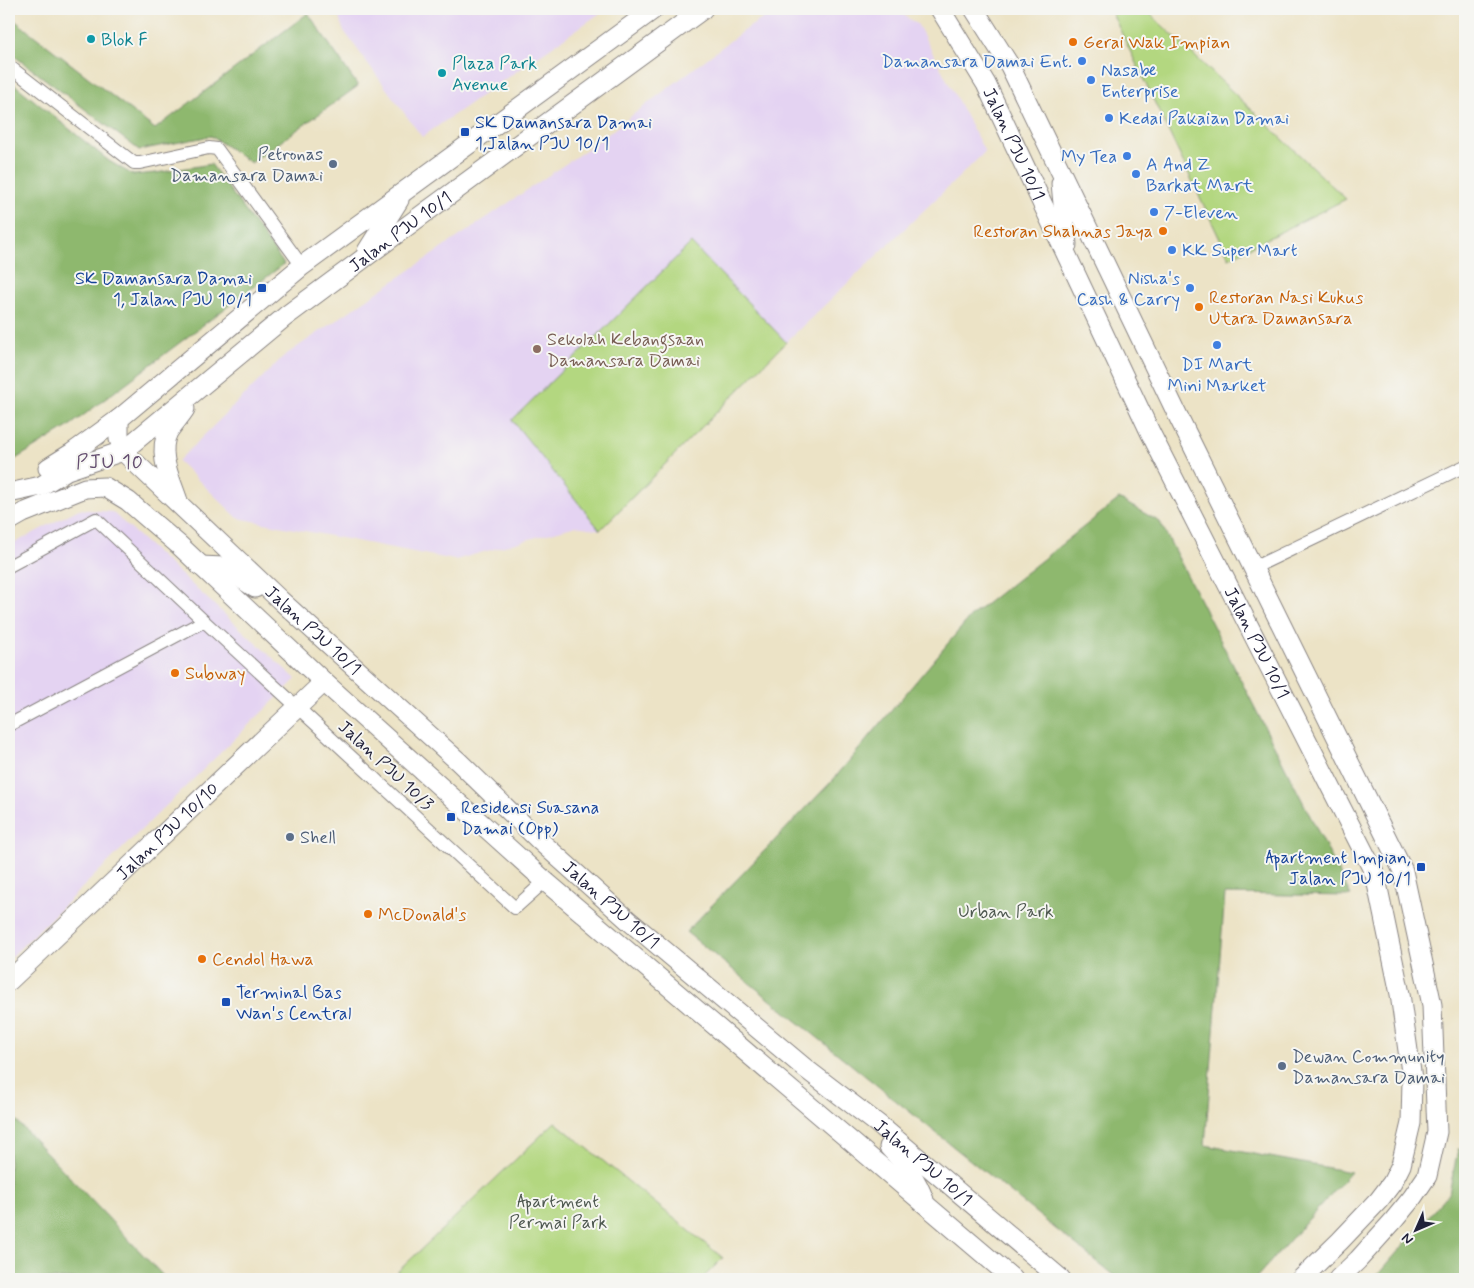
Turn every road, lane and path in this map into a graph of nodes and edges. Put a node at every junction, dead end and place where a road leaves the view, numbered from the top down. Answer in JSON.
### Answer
{"nodes":[{"id":1,"x":654,"y":9,"type":"edge"},
{"id":2,"x":703,"y":9,"type":"edge"},
{"id":3,"x":940,"y":9,"type":"edge"},
{"id":4,"x":974,"y":9,"type":"edge"},
{"id":5,"x":9,"y":66,"type":"edge"},
{"id":6,"x":1060,"y":169,"type":"junction"},
{"id":7,"x":405,"y":191,"type":"junction"},
{"id":8,"x":1069,"y":259,"type":"junction"},
{"id":9,"x":361,"y":260,"type":"junction"},
{"id":10,"x":302,"y":266,"type":"junction"},
{"id":11,"x":200,"y":388,"type":"junction"},
{"id":12,"x":120,"y":418,"type":"junction"},
{"id":13,"x":123,"y":451,"type":"junction"},
{"id":14,"x":1465,"y":466,"type":"edge"},
{"id":15,"x":9,"y":492,"type":"edge"},
{"id":16,"x":180,"y":504,"type":"junction"},
{"id":17,"x":16,"y":517,"type":"edge"},
{"id":18,"x":9,"y":566,"type":"edge"},
{"id":19,"x":200,"y":566,"type":"junction"},
{"id":20,"x":1253,"y":568,"type":"junction"},
{"id":21,"x":279,"y":599,"type":"junction"},
{"id":22,"x":204,"y":621,"type":"junction"},
{"id":23,"x":324,"y":682,"type":"junction"},
{"id":24,"x":1280,"y":687,"type":"junction"},
{"id":25,"x":297,"y":707,"type":"junction"},
{"id":26,"x":9,"y":725,"type":"edge"},
{"id":27,"x":1339,"y":743,"type":"junction"},
{"id":28,"x":545,"y":881,"type":"junction"},
{"id":29,"x":9,"y":981,"type":"edge"},
{"id":30,"x":806,"y":1069,"type":"junction"},
{"id":31,"x":926,"y":1206,"type":"junction"},
{"id":32,"x":1340,"y":1241,"type":"junction"},
{"id":33,"x":1013,"y":1279,"type":"edge"},
{"id":34,"x":1061,"y":1279,"type":"edge"},
{"id":35,"x":1301,"y":1279,"type":"edge"},
{"id":36,"x":1317,"y":1279,"type":"edge"},
{"id":37,"x":1338,"y":1279,"type":"edge"}],
"edges":[{"from":1,"to":7,"type":"street","name":"Jalan PJU 10/1"},
{"from":2,"to":9,"type":"street","name":"Jalan PJU 10/1"},
{"from":3,"to":8,"type":"street","name":"Jalan PJU 10/1"},
{"from":4,"to":6,"type":"street","name":"Jalan PJU 10/1"},
{"from":5,"to":10,"type":"street"},
{"from":6,"to":8,"type":"street"},
{"from":6,"to":20,"type":"street","name":"Jalan PJU 10/1"},
{"from":7,"to":9,"type":"street"},
{"from":7,"to":10,"type":"street","name":"Jalan PJU 10/1"},
{"from":8,"to":24,"type":"street","name":"Jalan PJU 10/1"},
{"from":9,"to":11,"type":"street","name":"Jalan PJU 10/1"},
{"from":10,"to":12,"type":"street","name":"Jalan PJU 10/1"},
{"from":11,"to":13,"type":"street","name":"Jalan PJU 10/1"},
{"from":11,"to":16,"type":"street"},
{"from":12,"to":13,"type":"street"},
{"from":12,"to":15,"type":"street","name":"Jalan PJU 10/1"},
{"from":13,"to":15,"type":"street"},
{"from":13,"to":16,"type":"street","name":"Jalan PJU 10/1"},
{"from":14,"to":20,"type":"street"},
{"from":16,"to":21,"type":"street","name":"Jalan PJU 10/1"},
{"from":17,"to":19,"type":"street","name":"Jalan PJU 10/1"},
{"from":18,"to":22,"type":"street","name":"Jalan PJU 10/3"},
{"from":19,"to":21,"type":"street"},
{"from":19,"to":23,"type":"street","name":"Jalan PJU 10/1"},
{"from":20,"to":27,"type":"street","name":"Jalan PJU 10/1"},
{"from":21,"to":30,"type":"street","name":"Jalan PJU 10/1"},
{"from":22,"to":25,"type":"street","name":"Jalan PJU 10/3"},
{"from":22,"to":26,"type":"street"},
{"from":23,"to":25,"type":"street","name":"Jalan PJU 10/10"},
{"from":23,"to":28,"type":"street","name":"Jalan PJU 10/1"},
{"from":24,"to":27,"type":"street"},
{"from":24,"to":32,"type":"street","name":"Jalan PJU 10/1"},
{"from":25,"to":28,"type":"street","name":"Jalan PJU 10/3"},
{"from":25,"to":29,"type":"street","name":"Jalan PJU 10/10"},
{"from":27,"to":37,"type":"street","name":"Jalan PJU 10/1"},
{"from":28,"to":31,"type":"street","name":"Jalan PJU 10/1"},
{"from":30,"to":31,"type":"street"},
{"from":30,"to":34,"type":"street","name":"Jalan PJU 10/1"},
{"from":31,"to":33,"type":"street","name":"Jalan PJU 10/1"},
{"from":32,"to":35,"type":"street","name":"Jalan PJU 10/1"},
{"from":32,"to":36,"type":"street"}]}
